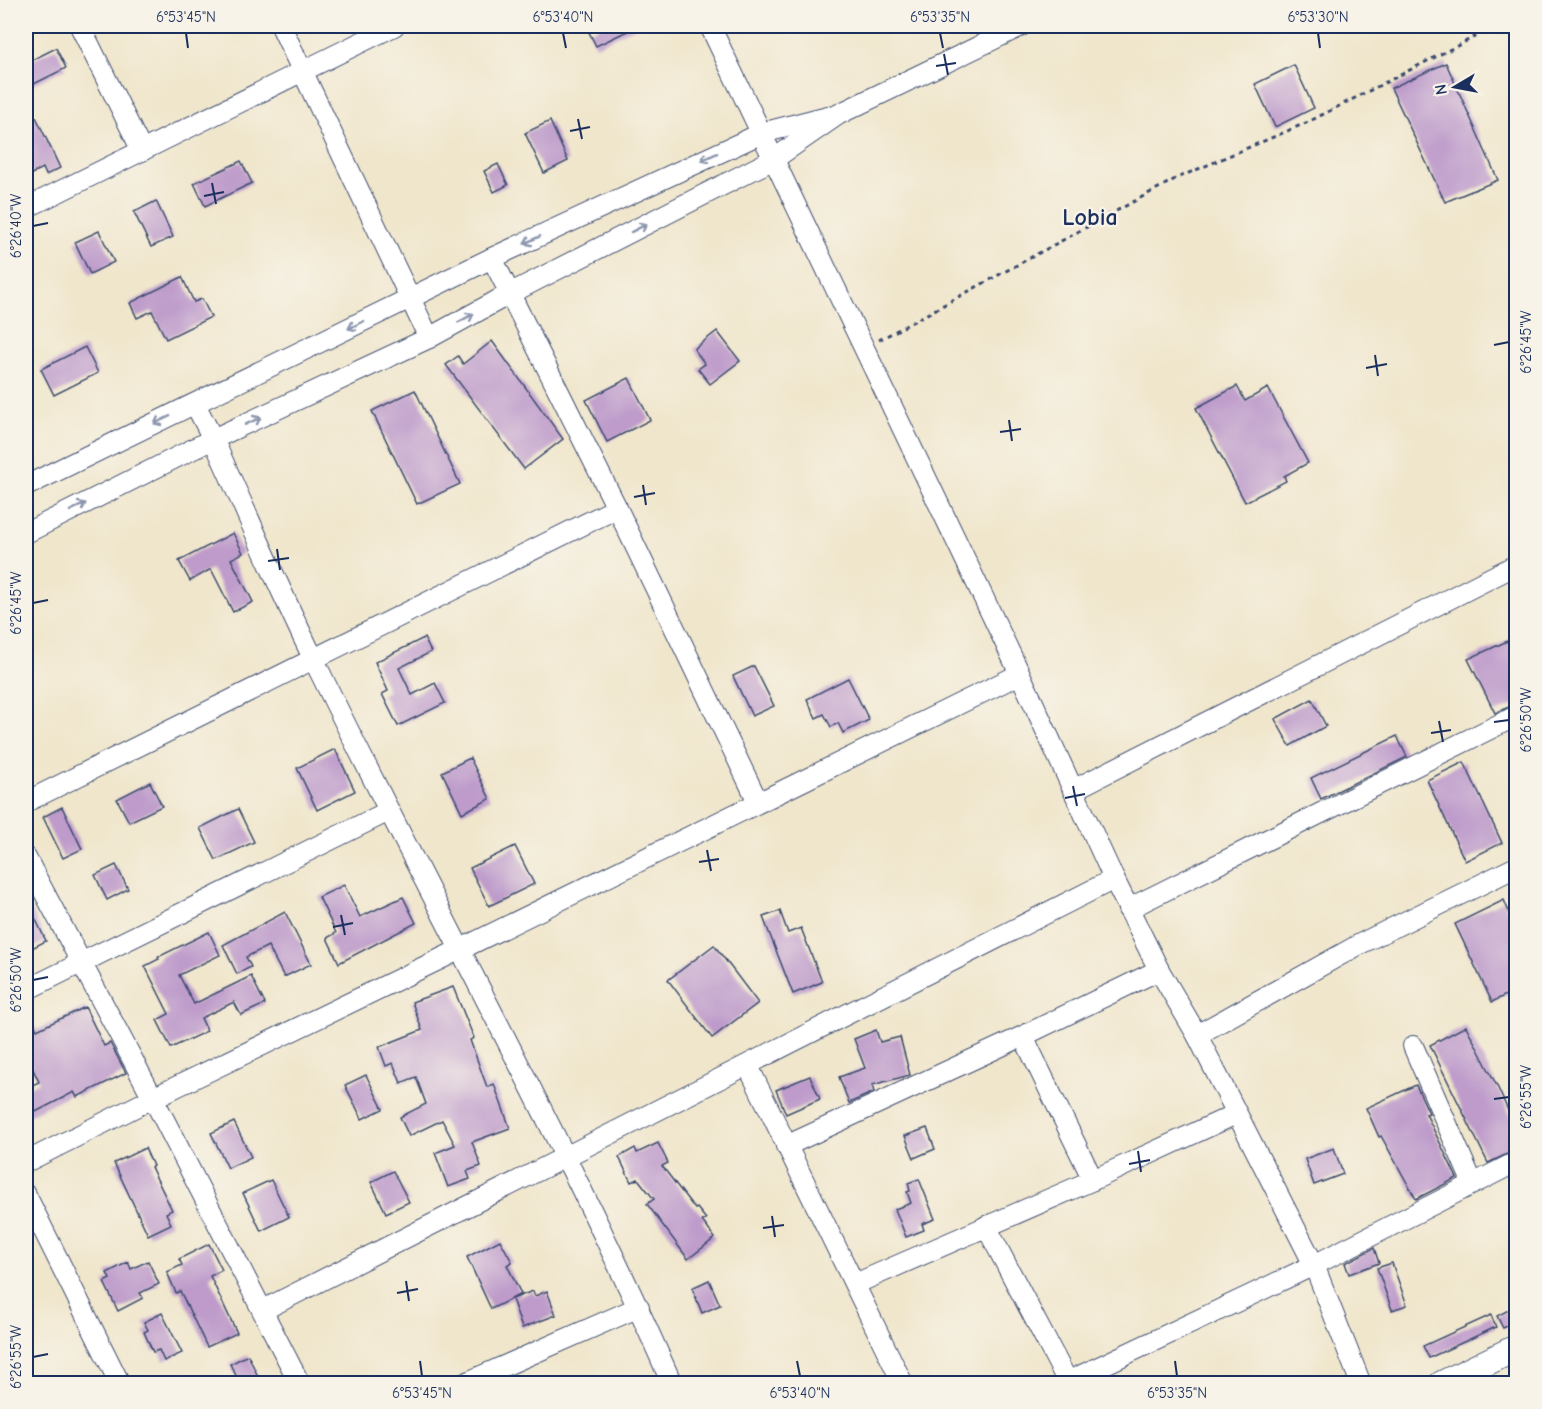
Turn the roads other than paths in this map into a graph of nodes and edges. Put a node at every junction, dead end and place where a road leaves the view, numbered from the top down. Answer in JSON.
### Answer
{"nodes":[{"id":1,"x":80,"y":26,"type":"edge"},
{"id":2,"x":281,"y":26,"type":"edge"},
{"id":3,"x":394,"y":26,"type":"edge"},
{"id":4,"x":711,"y":26,"type":"edge"},
{"id":5,"x":1021,"y":26,"type":"edge"},
{"id":6,"x":303,"y":72,"type":"junction"},
{"id":7,"x":839,"y":114,"type":"junction"},
{"id":8,"x":762,"y":133,"type":"junction"},
{"id":9,"x":142,"y":151,"type":"junction"},
{"id":10,"x":774,"y":159,"type":"junction"},
{"id":11,"x":26,"y":208,"type":"edge"},
{"id":12,"x":492,"y":258,"type":"junction"},
{"id":13,"x":511,"y":293,"type":"junction"},
{"id":14,"x":410,"y":299,"type":"junction"},
{"id":15,"x":429,"y":338,"type":"junction"},
{"id":16,"x":195,"y":404,"type":"junction"},
{"id":17,"x":213,"y":439,"type":"junction"},
{"id":18,"x":26,"y":486,"type":"edge"},
{"id":19,"x":617,"y":508,"type":"junction"},
{"id":20,"x":26,"y":533,"type":"edge"},
{"id":21,"x":1516,"y":565,"type":"edge"},
{"id":22,"x":313,"y":659,"type":"junction"},
{"id":23,"x":1020,"y":674,"type":"junction"},
{"id":24,"x":1516,"y":716,"type":"edge"},
{"id":25,"x":1073,"y":790,"type":"junction"},
{"id":26,"x":26,"y":802,"type":"edge"},
{"id":27,"x":758,"y":802,"type":"junction"},
{"id":28,"x":389,"y":811,"type":"junction"},
{"id":29,"x":26,"y":858,"type":"edge"},
{"id":30,"x":1516,"y":867,"type":"edge"},
{"id":31,"x":1114,"y":879,"type":"junction"},
{"id":32,"x":1128,"y":909,"type":"junction"},
{"id":33,"x":461,"y":949,"type":"junction"},
{"id":34,"x":80,"y":963,"type":"junction"},
{"id":35,"x":1159,"y":970,"type":"junction"},
{"id":36,"x":26,"y":990,"type":"edge"},
{"id":37,"x":1197,"y":1035,"type":"junction"},
{"id":38,"x":1023,"y":1036,"type":"junction"},
{"id":39,"x":1413,"y":1046,"type":"dead end"},
{"id":40,"x":748,"y":1066,"type":"junction"},
{"id":41,"x":153,"y":1098,"type":"junction"},
{"id":42,"x":1236,"y":1114,"type":"junction"},
{"id":43,"x":786,"y":1146,"type":"junction"},
{"id":44,"x":565,"y":1157,"type":"junction"},
{"id":45,"x":26,"y":1162,"type":"edge"},
{"id":46,"x":1516,"y":1162,"type":"edge"},
{"id":47,"x":1094,"y":1180,"type":"junction"},
{"id":48,"x":1473,"y":1184,"type":"junction"},
{"id":49,"x":26,"y":1195,"type":"edge"},
{"id":50,"x":986,"y":1226,"type":"junction"},
{"id":51,"x":1314,"y":1265,"type":"junction"},
{"id":52,"x":855,"y":1284,"type":"junction"},
{"id":53,"x":639,"y":1307,"type":"junction"},
{"id":54,"x":263,"y":1310,"type":"junction"},
{"id":55,"x":1516,"y":1348,"type":"edge"},
{"id":56,"x":504,"y":1375,"type":"edge"},
{"id":57,"x":120,"y":1383,"type":"edge"},
{"id":58,"x":300,"y":1383,"type":"edge"},
{"id":59,"x":463,"y":1383,"type":"edge"},
{"id":60,"x":672,"y":1383,"type":"edge"},
{"id":61,"x":903,"y":1383,"type":"edge"},
{"id":62,"x":1066,"y":1383,"type":"edge"},
{"id":63,"x":1361,"y":1383,"type":"edge"},
{"id":64,"x":1442,"y":1383,"type":"edge"}],
"edges":[{"from":1,"to":9,"type":"street"},
{"from":2,"to":6,"type":"street"},
{"from":3,"to":6,"type":"street"},
{"from":4,"to":8,"type":"street"},
{"from":5,"to":7,"type":"street"},
{"from":6,"to":9,"type":"street"},
{"from":6,"to":14,"type":"street"},
{"from":7,"to":8,"type":"street"},
{"from":7,"to":10,"type":"street"},
{"from":8,"to":10,"type":"street"},
{"from":8,"to":12,"type":"street","one_way":true},
{"from":9,"to":11,"type":"street"},
{"from":13,"to":10,"type":"street","one_way":true},
{"from":10,"to":23,"type":"street"},
{"from":12,"to":13,"type":"street"},
{"from":12,"to":14,"type":"street"},
{"from":15,"to":13,"type":"street","one_way":true},
{"from":13,"to":19,"type":"street"},
{"from":14,"to":15,"type":"street"},
{"from":14,"to":16,"type":"street","one_way":true},
{"from":17,"to":15,"type":"street","one_way":true},
{"from":16,"to":17,"type":"street"},
{"from":16,"to":18,"type":"street","one_way":true},
{"from":20,"to":17,"type":"street","one_way":true},
{"from":17,"to":22,"type":"street"},
{"from":19,"to":22,"type":"street"},
{"from":19,"to":27,"type":"street"},
{"from":21,"to":25,"type":"street"},
{"from":22,"to":26,"type":"street"},
{"from":22,"to":28,"type":"street"},
{"from":23,"to":25,"type":"street"},
{"from":23,"to":27,"type":"street"},
{"from":24,"to":32,"type":"street"},
{"from":25,"to":31,"type":"street"},
{"from":27,"to":33,"type":"street"},
{"from":28,"to":33,"type":"street"},
{"from":28,"to":34,"type":"street"},
{"from":29,"to":34,"type":"street"},
{"from":30,"to":37,"type":"street"},
{"from":31,"to":32,"type":"street"},
{"from":31,"to":40,"type":"street"},
{"from":32,"to":35,"type":"street"},
{"from":33,"to":41,"type":"street"},
{"from":33,"to":44,"type":"street"},
{"from":34,"to":36,"type":"street"},
{"from":34,"to":41,"type":"street"},
{"from":35,"to":37,"type":"street"},
{"from":35,"to":38,"type":"street"},
{"from":37,"to":42,"type":"street"},
{"from":38,"to":43,"type":"street"},
{"from":38,"to":47,"type":"street"},
{"from":39,"to":48,"type":"street"},
{"from":40,"to":43,"type":"street"},
{"from":40,"to":44,"type":"street"},
{"from":41,"to":45,"type":"street"},
{"from":41,"to":54,"type":"street"},
{"from":42,"to":47,"type":"street"},
{"from":42,"to":51,"type":"street"},
{"from":43,"to":52,"type":"street"},
{"from":44,"to":53,"type":"street"},
{"from":44,"to":54,"type":"street"},
{"from":46,"to":48,"type":"street"},
{"from":47,"to":50,"type":"street"},
{"from":48,"to":51,"type":"street"},
{"from":49,"to":57,"type":"street"},
{"from":50,"to":52,"type":"street"},
{"from":50,"to":62,"type":"street"},
{"from":51,"to":62,"type":"street"},
{"from":51,"to":63,"type":"street"},
{"from":52,"to":61,"type":"street"},
{"from":53,"to":56,"type":"street"},
{"from":53,"to":60,"type":"street"},
{"from":54,"to":58,"type":"street"},
{"from":55,"to":64,"type":"main road"},
{"from":56,"to":59,"type":"street"}]}
